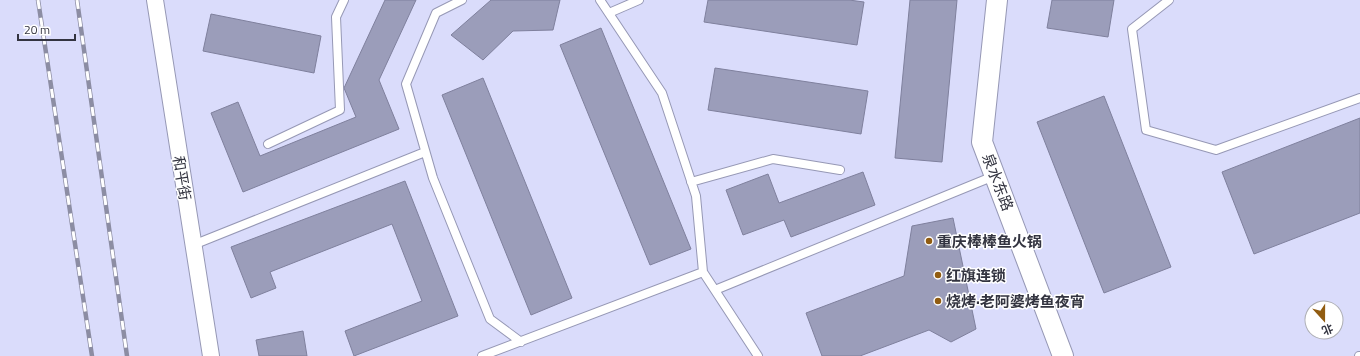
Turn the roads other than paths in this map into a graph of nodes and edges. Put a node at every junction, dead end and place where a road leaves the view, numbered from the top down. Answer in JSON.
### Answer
{"nodes":[{"id":1,"x":155,"y":0,"type":"edge"},
{"id":2,"x":344,"y":0,"type":"edge"},
{"id":3,"x":600,"y":0,"type":"edge"},
{"id":4,"x":639,"y":0,"type":"edge"},
{"id":5,"x":997,"y":0,"type":"edge"},
{"id":6,"x":1169,"y":0,"type":"edge"},
{"id":7,"x":459,"y":1,"type":"edge"},
{"id":8,"x":609,"y":13,"type":"junction"},
{"id":9,"x":1360,"y":98,"type":"edge"},
{"id":10,"x":268,"y":144,"type":"dead end"},
{"id":11,"x":425,"y":152,"type":"junction"},
{"id":12,"x":840,"y":170,"type":"dead end"},
{"id":13,"x":995,"y":176,"type":"junction"},
{"id":14,"x":691,"y":182,"type":"junction"},
{"id":15,"x":193,"y":245,"type":"junction"},
{"id":16,"x":703,"y":272,"type":"junction"},
{"id":17,"x":715,"y":290,"type":"junction"},
{"id":18,"x":521,"y":342,"type":"junction"},
{"id":19,"x":1061,"y":355,"type":"edge"},
{"id":20,"x":211,"y":356,"type":"edge"},
{"id":21,"x":482,"y":356,"type":"edge"},
{"id":22,"x":758,"y":356,"type":"edge"}],
"edges":[{"from":1,"to":15,"type":"street","name":"和平街"},
{"from":2,"to":10,"type":"lane"},
{"from":3,"to":8,"type":"lane"},
{"from":4,"to":8,"type":"lane"},
{"from":5,"to":13,"type":"street","name":"泉水东路"},
{"from":6,"to":9,"type":"lane"},
{"from":7,"to":11,"type":"lane"},
{"from":8,"to":14,"type":"lane"},
{"from":11,"to":15,"type":"lane"},
{"from":11,"to":18,"type":"lane"},
{"from":12,"to":14,"type":"lane"},
{"from":13,"to":17,"type":"lane"},
{"from":13,"to":19,"type":"street","name":"泉水东路"},
{"from":14,"to":16,"type":"lane"},
{"from":15,"to":20,"type":"street","name":"和平街"},
{"from":16,"to":17,"type":"lane"},
{"from":16,"to":18,"type":"lane"},
{"from":17,"to":22,"type":"lane"},
{"from":18,"to":21,"type":"lane"}]}
